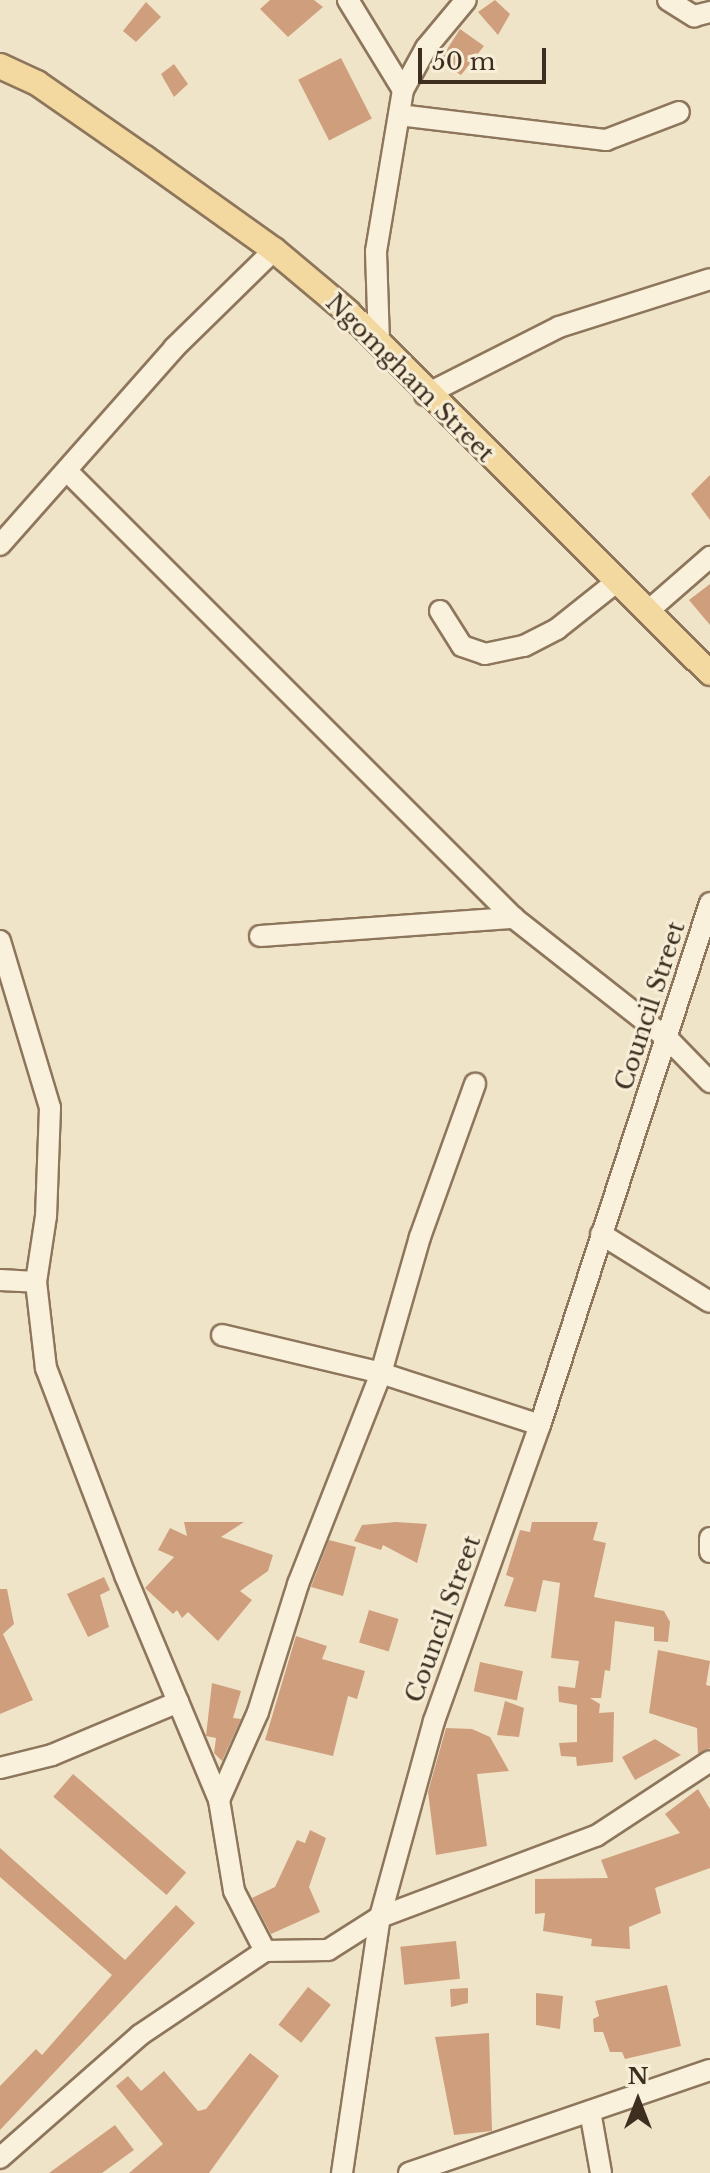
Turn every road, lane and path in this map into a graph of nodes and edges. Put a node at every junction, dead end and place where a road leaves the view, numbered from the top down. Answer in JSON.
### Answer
{"nodes":[{"id":1,"x":348,"y":0,"type":"edge"},
{"id":2,"x":466,"y":0,"type":"edge"},
{"id":3,"x":668,"y":0,"type":"edge"},
{"id":4,"x":710,"y":12,"type":"edge"},
{"id":5,"x":0,"y":66,"type":"edge"},
{"id":6,"x":403,"y":90,"type":"junction"},
{"id":7,"x":679,"y":112,"type":"dead end"},
{"id":8,"x":399,"y":115,"type":"junction"},
{"id":9,"x":274,"y":250,"type":"junction"},
{"id":10,"x":710,"y":279,"type":"edge"},
{"id":11,"x":376,"y":289,"type":"junction"},
{"id":12,"x":348,"y":312,"type":"junction"},
{"id":13,"x":379,"y":341,"type":"junction"},
{"id":14,"x":425,"y":395,"type":"junction"},
{"id":15,"x":69,"y":473,"type":"junction"},
{"id":16,"x":0,"y":545,"type":"edge"},
{"id":17,"x":710,"y":557,"type":"edge"},
{"id":18,"x":616,"y":582,"type":"junction"},
{"id":19,"x":440,"y":611,"type":"dead end"},
{"id":20,"x":647,"y":612,"type":"junction"},
{"id":21,"x":710,"y":673,"type":"edge"},
{"id":22,"x":710,"y":903,"type":"edge"},
{"id":23,"x":514,"y":918,"type":"junction"},
{"id":24,"x":260,"y":936,"type":"dead end"},
{"id":25,"x":0,"y":941,"type":"edge"},
{"id":26,"x":669,"y":1040,"type":"junction"},
{"id":27,"x":710,"y":1082,"type":"edge"},
{"id":28,"x":475,"y":1084,"type":"dead end"},
{"id":29,"x":601,"y":1234,"type":"junction"},
{"id":30,"x":0,"y":1280,"type":"edge"},
{"id":31,"x":36,"y":1282,"type":"junction"},
{"id":32,"x":710,"y":1302,"type":"edge"},
{"id":33,"x":222,"y":1335,"type":"dead end"},
{"id":34,"x":381,"y":1373,"type":"junction"},
{"id":35,"x":540,"y":1425,"type":"junction"},
{"id":36,"x":710,"y":1538,"type":"edge"},
{"id":37,"x":710,"y":1552,"type":"edge"},
{"id":38,"x":178,"y":1702,"type":"junction"},
{"id":39,"x":710,"y":1761,"type":"edge"},
{"id":40,"x":0,"y":1768,"type":"edge"},
{"id":41,"x":219,"y":1800,"type":"junction"},
{"id":42,"x":380,"y":1917,"type":"junction"},
{"id":43,"x":265,"y":1951,"type":"junction"},
{"id":44,"x":710,"y":2070,"type":"edge"},
{"id":45,"x":590,"y":2111,"type":"junction"},
{"id":46,"x":0,"y":2158,"type":"edge"},
{"id":47,"x":342,"y":2173,"type":"edge"},
{"id":48,"x":409,"y":2173,"type":"edge"},
{"id":49,"x":601,"y":2173,"type":"edge"}],
"edges":[{"from":1,"to":6,"type":"street"},
{"from":2,"to":6,"type":"street"},
{"from":3,"to":4,"type":"street"},
{"from":5,"to":9,"type":"main road","name":"Ngomgham Street"},
{"from":6,"to":8,"type":"street"},
{"from":7,"to":8,"type":"street"},
{"from":8,"to":11,"type":"street"},
{"from":9,"to":12,"type":"main road","name":"Ngomgham Street"},
{"from":9,"to":15,"type":"street"},
{"from":10,"to":14,"type":"street"},
{"from":11,"to":12,"type":"street"},
{"from":11,"to":13,"type":"street"},
{"from":12,"to":13,"type":"main road","name":"Ngomgham Street"},
{"from":13,"to":14,"type":"main road","name":"Ngomgham Street"},
{"from":14,"to":18,"type":"main road","name":"Ngomgham Street"},
{"from":15,"to":16,"type":"street"},
{"from":15,"to":23,"type":"street"},
{"from":17,"to":20,"type":"street"},
{"from":18,"to":19,"type":"street"},
{"from":18,"to":20,"type":"main road","name":"Ngomgham Street"},
{"from":20,"to":21,"type":"main road","name":"Ngomgham Street"},
{"from":22,"to":26,"type":"street","name":"Council Street"},
{"from":23,"to":24,"type":"street"},
{"from":23,"to":26,"type":"street"},
{"from":25,"to":31,"type":"street"},
{"from":26,"to":27,"type":"street"},
{"from":26,"to":29,"type":"street","name":"Council Street"},
{"from":28,"to":34,"type":"street"},
{"from":29,"to":32,"type":"street"},
{"from":29,"to":35,"type":"street","name":"Council Street"},
{"from":30,"to":31,"type":"street"},
{"from":31,"to":38,"type":"street"},
{"from":33,"to":34,"type":"street"},
{"from":34,"to":35,"type":"street"},
{"from":34,"to":41,"type":"street"},
{"from":35,"to":42,"type":"street","name":"Council Street"},
{"from":36,"to":37,"type":"street"},
{"from":38,"to":40,"type":"street"},
{"from":38,"to":41,"type":"street"},
{"from":39,"to":42,"type":"street"},
{"from":41,"to":43,"type":"street"},
{"from":42,"to":43,"type":"street"},
{"from":42,"to":47,"type":"street","name":"Council Street"},
{"from":43,"to":46,"type":"street"},
{"from":44,"to":45,"type":"street"},
{"from":45,"to":48,"type":"street"},
{"from":45,"to":49,"type":"street"}]}
